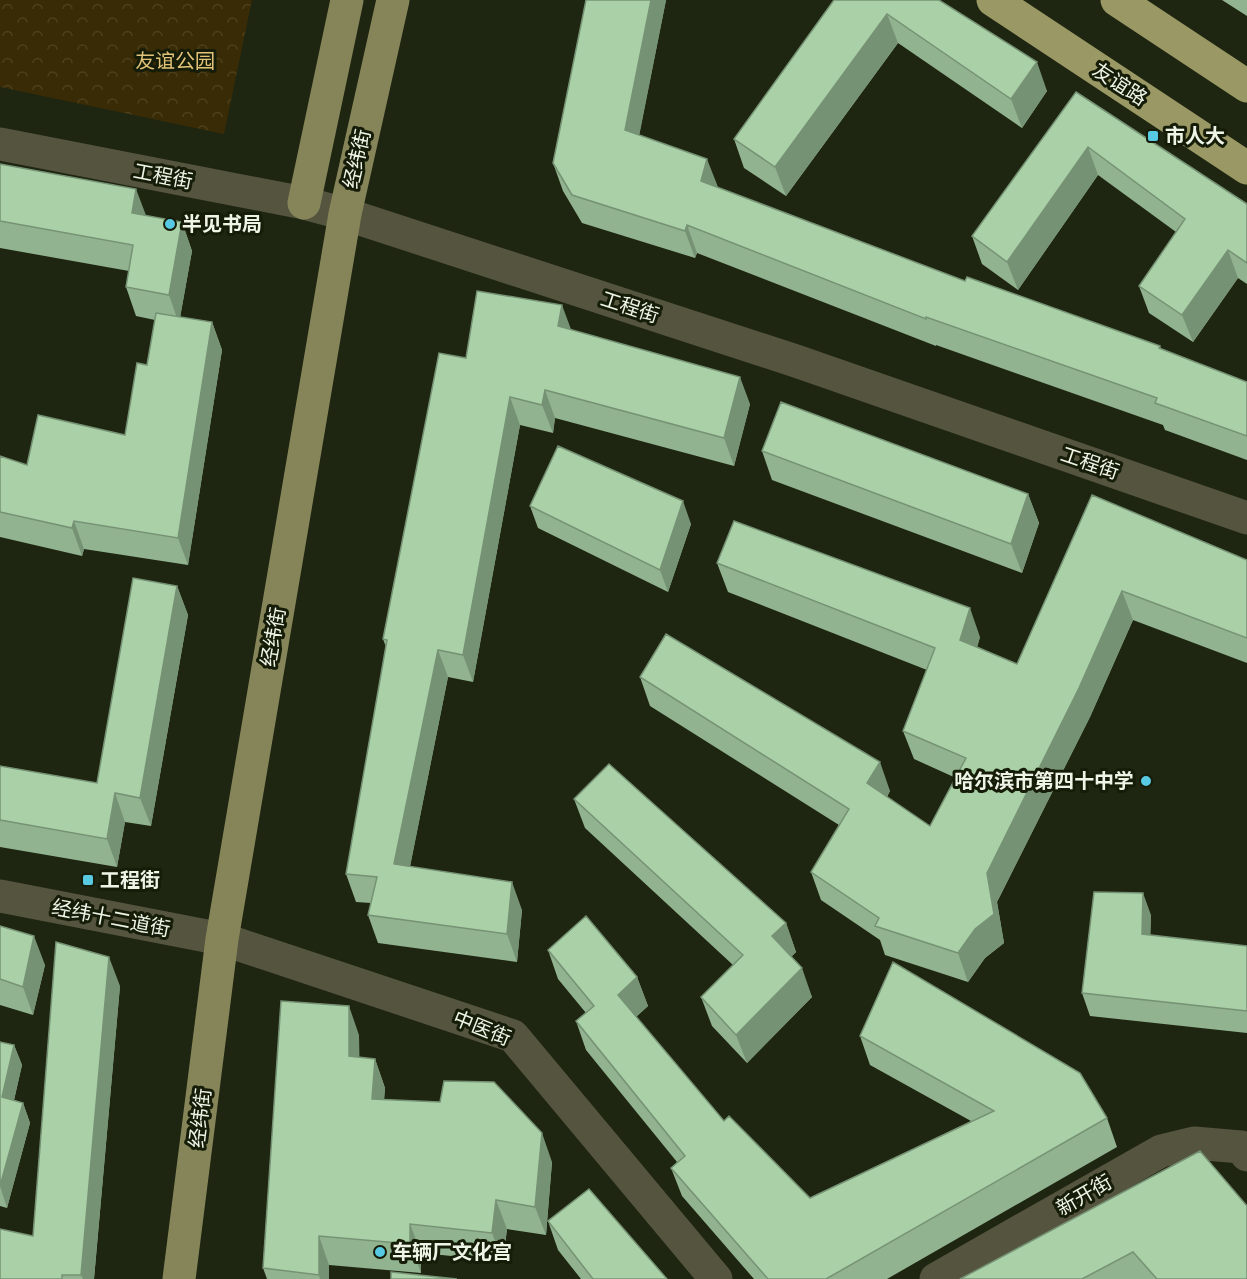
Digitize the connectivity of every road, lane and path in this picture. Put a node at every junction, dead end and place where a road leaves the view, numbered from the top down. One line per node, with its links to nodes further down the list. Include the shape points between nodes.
1 (347, 0): 8 (main road)
2 (393, 0): 9 (main road, 经纬街)
3 (993, 0): 7 (highway, 友谊路)
4 (1117, 0): 5 (highway)
5 (1247, 87)
6 (0, 144): 8 (street, 工程街)
7 (1247, 168)
8 (304, 203): 9 (street, 工程街)
9 (345, 214): 10 (street, 工程街, via 796,361); 12 (main road, 经纬街)
10 (1247, 518)
11 (0, 896): 12 (street, 经纬十二道街)
12 (222, 939): 14 (main road, 经纬街); 15 (street, 中医街, via 513,1036)
13 (1244, 1151): 16 (street, 新开街, via 1194,1143 1161,1151)
14 (179, 1279)
15 (716, 1279)
16 (936, 1279)

